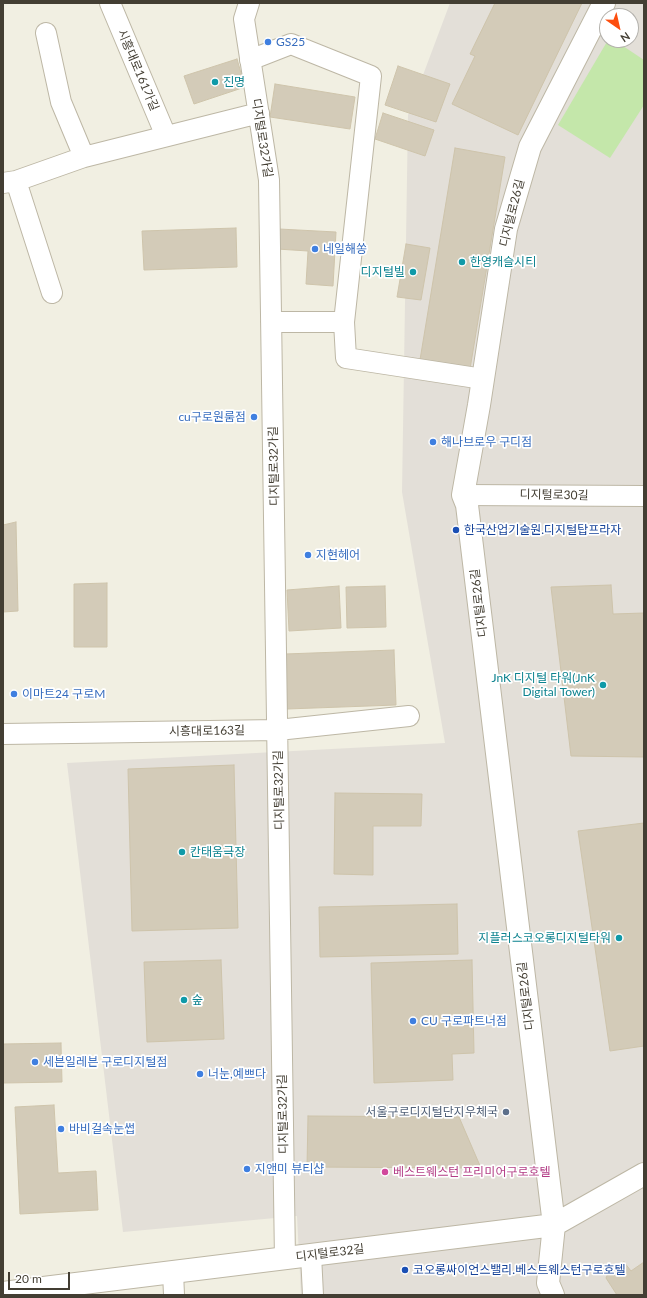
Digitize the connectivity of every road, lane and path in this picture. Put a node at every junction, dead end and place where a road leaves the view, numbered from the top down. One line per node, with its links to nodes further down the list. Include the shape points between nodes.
1 (110, 3): 7 (street, 시흥대로161가길)
2 (249, 3): 5 (street, 디지털로32가길, via 244,19)
3 (604, 3): 13 (street, 디지털로26길, via 530,147 506,230)
4 (46, 33): 8 (street, via 61,102)
5 (250, 60): 6 (street, 디지털로32가길); 12 (street, via 291,44 371,76)
6 (259, 113): 7 (street); 11 (street, 디지털로32가길, via 269,180)
7 (166, 136): 8 (street)
8 (84, 157): 9 (street)
9 (9, 182): 10 (street)
10 (52, 293)
11 (272, 322): 12 (street); 17 (street, 디지털로32가길)
12 (344, 322): 13 (street, via 346,358)
13 (483, 379): 14 (street, 디지털로26길)
14 (463, 494): 15 (street, 디지털로30길); 20 (street, 디지털로26길, via 468,512)
15 (644, 496)
16 (410, 716): 17 (street, 시흥대로163길)
17 (278, 730): 18 (street, 시흥대로163길); 22 (street, 디지털로32가길)
18 (3, 734)
19 (644, 1174): 20 (street, 디지털로32길)
20 (554, 1225): 21 (street, 디지털로32길); 27 (street, 디지털로26길, via 548,1283)
21 (311, 1255): 22 (street, 디지털로32길); 26 (street)
22 (286, 1258): 23 (street, 디지털로32길)
23 (173, 1272): 24 (street, 디지털로32길); 25 (street)
24 (3, 1293)
25 (174, 1295)
26 (313, 1295)
27 (553, 1295)

